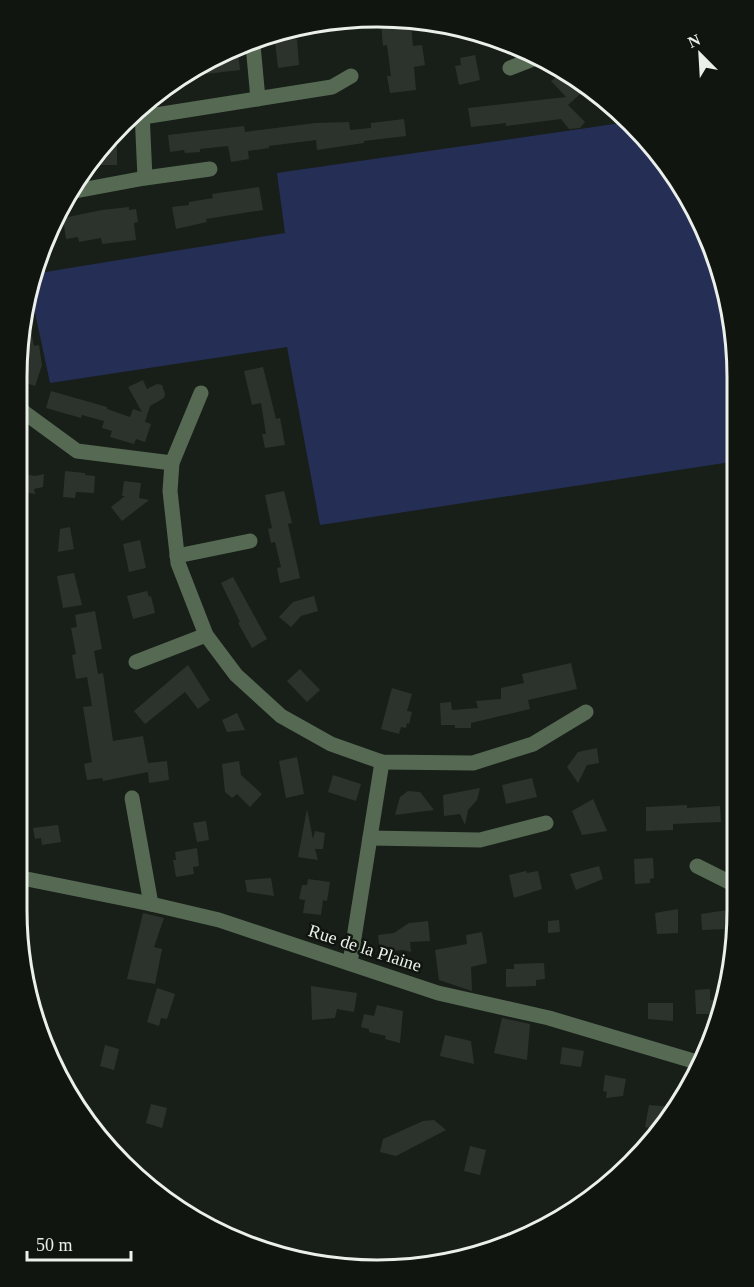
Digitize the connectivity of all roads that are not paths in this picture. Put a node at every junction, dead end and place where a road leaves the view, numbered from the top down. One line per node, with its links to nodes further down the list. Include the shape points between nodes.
1 (254, 50): 5 (street)
2 (527, 61): 3 (street)
3 (510, 68)
4 (351, 76): 5 (street, via 332,87)
5 (258, 99): 6 (street)
6 (147, 114)
7 (143, 117): 9 (street)
8 (210, 169): 9 (street)
9 (145, 178): 10 (street)
10 (82, 190)
11 (201, 393): 13 (street)
12 (27, 414): 13 (street, via 77,451)
13 (172, 463): 15 (street, via 170,491)
14 (250, 541): 15 (street)
15 (177, 556): 16 (street)
16 (206, 634): 17 (street); 19 (street, via 236,675 281,716 331,744)
17 (136, 662)
18 (586, 712): 19 (street, via 533,744 473,763)
19 (382, 762): 22 (street)
20 (132, 798): 26 (street)
21 (546, 823): 22 (street, via 480,840)
22 (370, 838): 27 (street)
23 (697, 866): 25 (street)
24 (27, 879): 26 (street, Rue de la Plaine)
25 (727, 881)
26 (151, 904): 27 (street, Rue de la Plaine, via 219,920)
27 (350, 963): 28 (street, Rue de la Plaine, via 438,993 549,1018)
28 (693, 1061)

